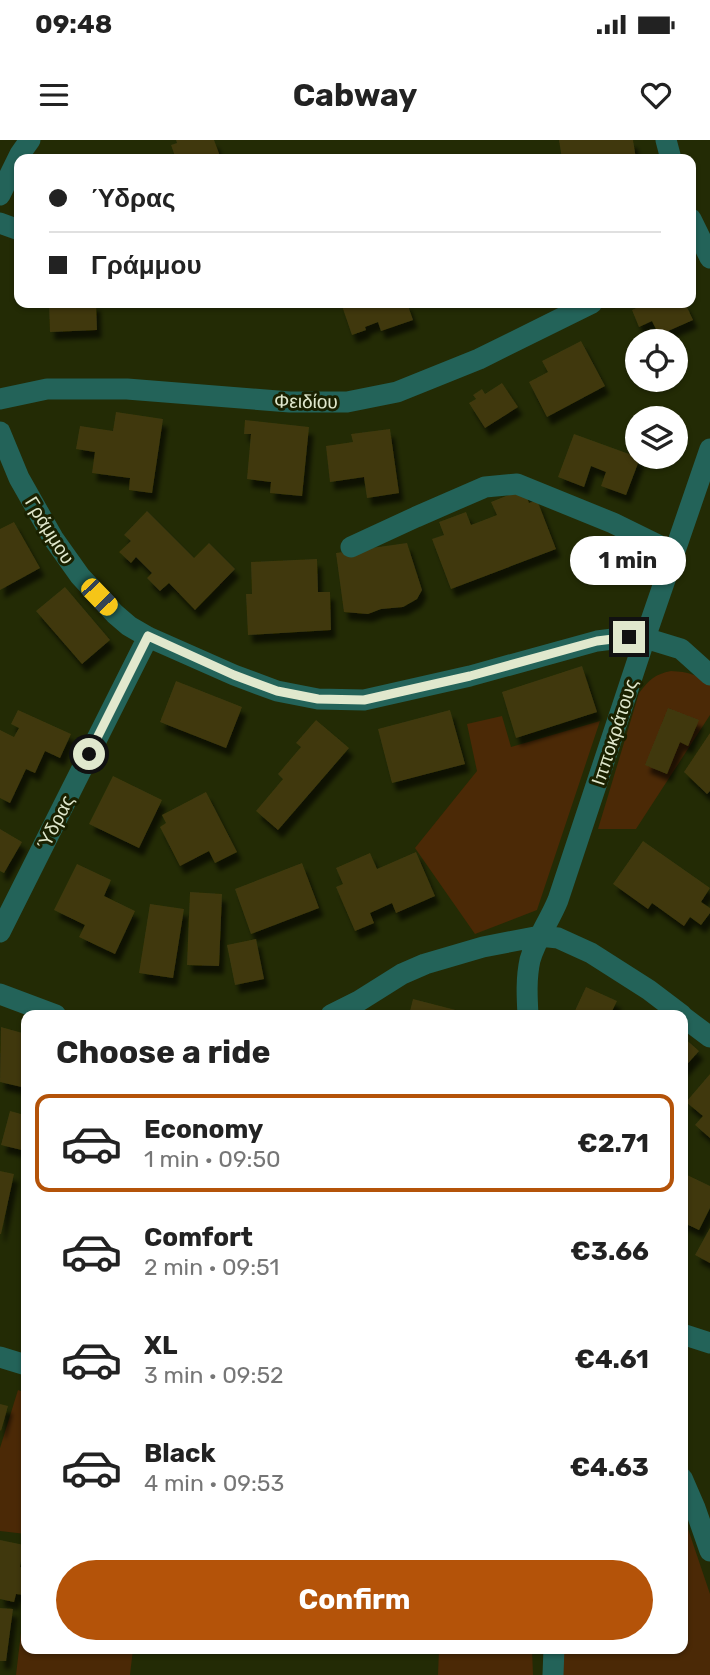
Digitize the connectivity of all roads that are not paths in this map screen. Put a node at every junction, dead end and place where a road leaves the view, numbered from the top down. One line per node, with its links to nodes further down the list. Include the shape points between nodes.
1 (14, 166): 2 (street)
2 (0, 195)
3 (582, 308): 4 (street, Φειδίου, via 432,378 397,392 347,402 127,389 47,389)
4 (0, 399)
5 (0, 432): 9 (street, Γράμμου, via 40,519 67,560 115,614)
6 (710, 449): 8 (street, Ιπποκράτους)
7 (351, 547): 8 (street, via 485,487 517,484)
8 (674, 553): 10 (street, Ιπποκράτους)
9 (148, 636): 10 (street, Γράμμου, via 277,691 318,699 364,700 597,641); 12 (street, Ύδρας)
10 (645, 638): 11 (street, Γράμμου, via 681,649); 13 (street, Ιπποκράτους, via 558,900)
11 (710, 675)
12 (0, 932)
13 (540, 936): 16 (street, via 425,964); 17 (street, Ιπποκράτους, via 529,969); 18 (street, via 558,937 592,953)
14 (0, 994): 15 (street)
15 (42, 1010)
16 (341, 1010)
17 (528, 1010)
18 (675, 1010)
19 (688, 1020): 20 (street)
20 (710, 1037)
21 (688, 1336): 22 (street)
22 (710, 1343)
23 (0, 1357): 24 (street)
24 (21, 1363)
25 (688, 1494): 26 (street)
26 (710, 1551)
27 (554, 1654): 28 (street)
28 (553, 1675)

